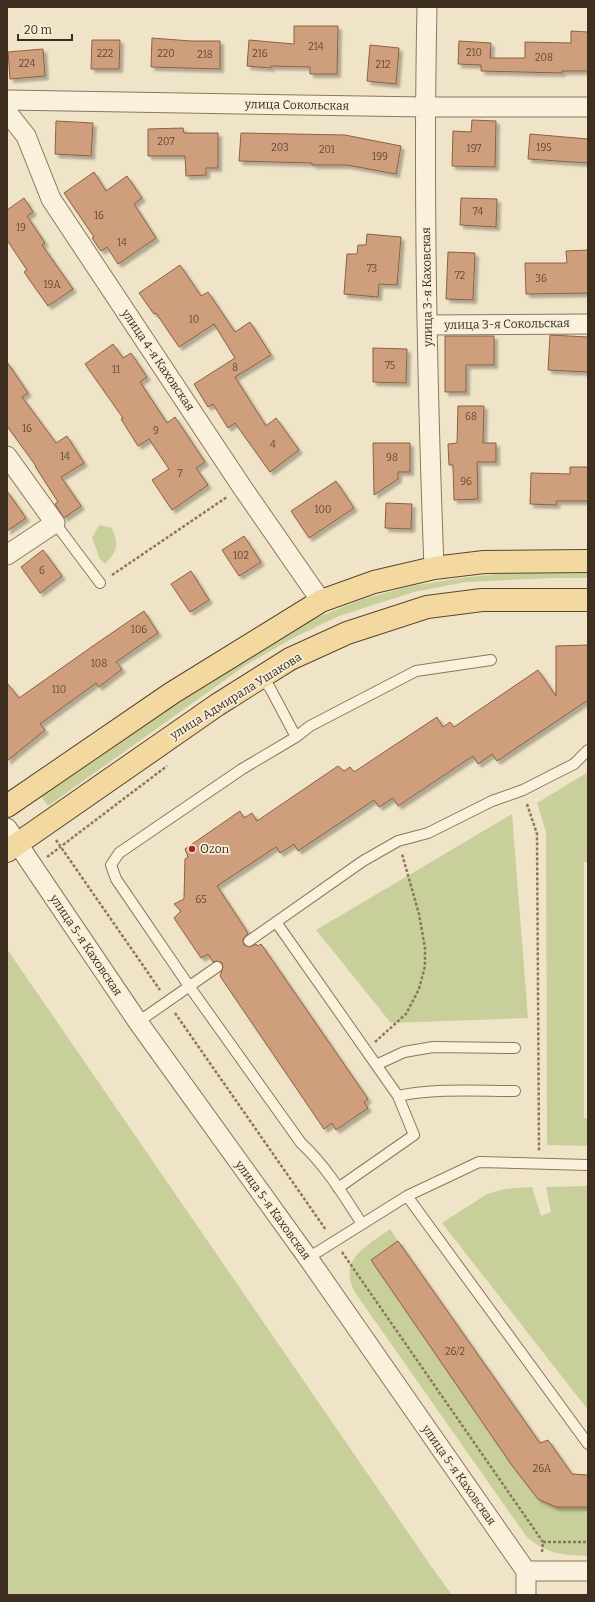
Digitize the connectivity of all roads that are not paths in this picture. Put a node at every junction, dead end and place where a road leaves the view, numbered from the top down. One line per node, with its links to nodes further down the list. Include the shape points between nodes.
1 (427, 7): 3 (street, улица 3-я Каховская)
2 (7, 100): 3 (street, улица Сокольская)
3 (425, 107): 4 (street, улица Сокольская); 7 (street, улица 3-я Каховская)
4 (588, 107)
5 (7, 112): 15 (street, улица 4-я Каховская, via 26,136 51,199 242,487)
6 (588, 324): 7 (street, улица 3-я Сокольская)
7 (427, 325): 12 (street, улица 3-я Каховская)
8 (7, 456): 9 (street)
9 (55, 523): 10 (street); 13 (lane)
10 (7, 555)
11 (588, 561): 12 (main road, via 484,562)
12 (434, 568): 15 (main road, via 374,582)
13 (100, 583)
14 (588, 600): 17 (main road, улица Адмирала Ушакова, via 482,600 427,607 347,633 290,658)
15 (321, 601): 20 (main road, via 172,693)
16 (491, 660): 18 (lane, via 416,671 310,726)
17 (261, 677): 18 (lane, via 270,688); 21 (main road, улица Адмирала Ушакова, via 45,824)
18 (296, 736): 25 (lane, via 242,769 119,854 112,865 116,879)
19 (588, 750): 22 (lane, via 574,764 522,790 492,801 428,833 398,842 363,861)
20 (7, 806)
21 (11, 841): 26 (street, улица 5-я Каховская, via 34,867)
22 (276, 922): 23 (lane); 28 (lane)
23 (249, 941)
24 (217, 967): 25 (lane)
25 (189, 986): 26 (lane); 32 (lane, via 301,1143 315,1155)
26 (138, 1022): 35 (street, улица 5-я Каховская)
27 (515, 1048): 28 (lane, via 433,1047 404,1052)
28 (376, 1065): 30 (lane)
29 (515, 1091): 30 (lane, via 436,1091)
30 (398, 1096): 32 (lane, via 414,1135)
31 (588, 1165): 33 (lane, via 480,1162)
32 (338, 1188): 34 (lane)
33 (407, 1196): 34 (lane); 36 (lane)
34 (362, 1224): 35 (lane)
35 (308, 1258): 37 (street, улица 5-я Каховская)
36 (588, 1444)
37 (533, 1571): 38 (street); 39 (street)
38 (588, 1571)
39 (526, 1595)

